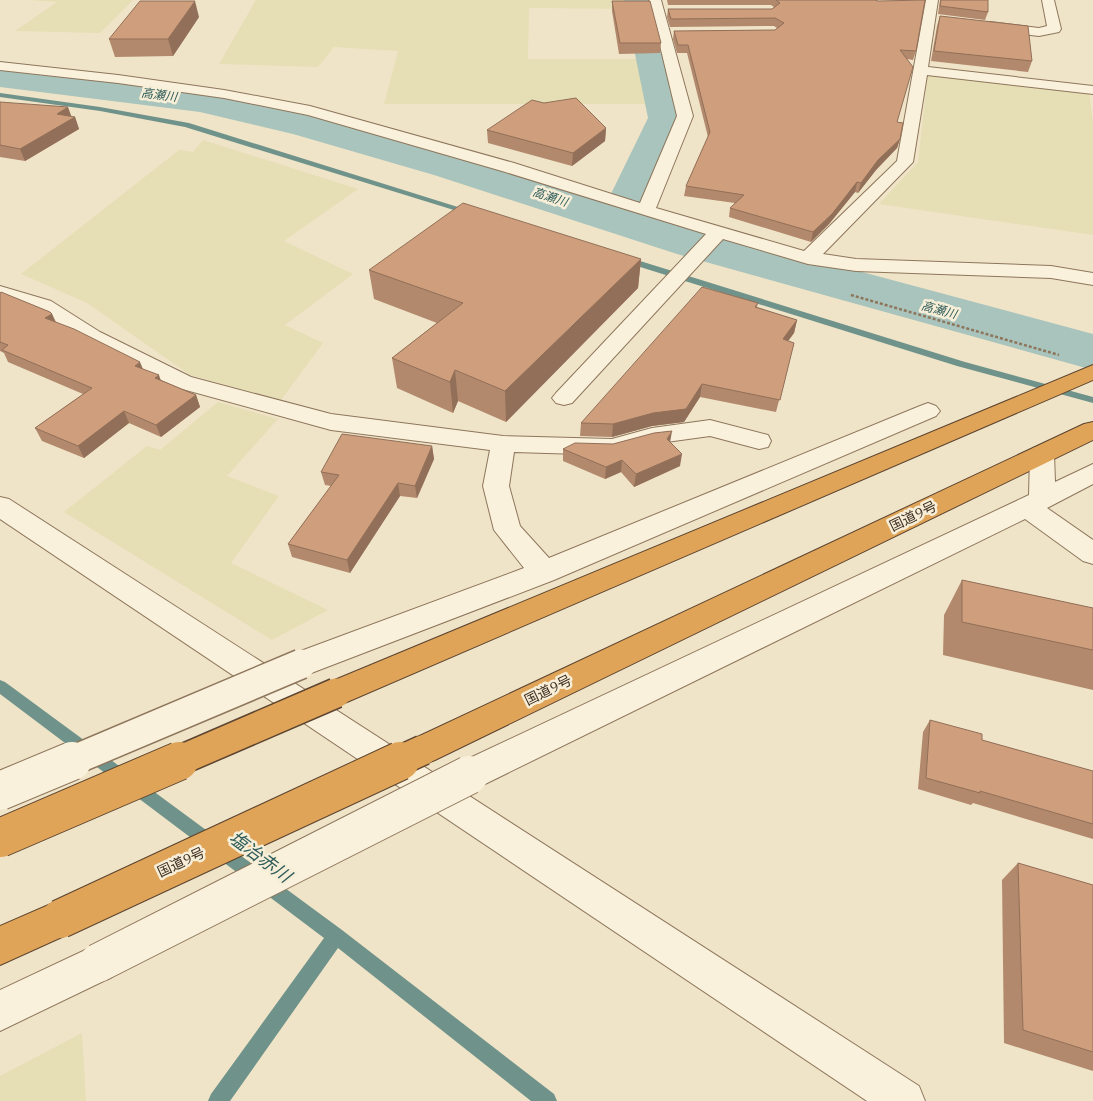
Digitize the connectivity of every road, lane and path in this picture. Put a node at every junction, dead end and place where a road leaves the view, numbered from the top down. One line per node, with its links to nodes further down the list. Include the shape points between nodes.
1 (1048, 0): 4 (street, via 1054,29 1039,32)
2 (929, 1): 6 (street, via 934,20)
3 (660, 8): 8 (street, via 670,33 685,116)
4 (975, 24)
5 (0, 66): 8 (street, via 224,94 310,111 508,167)
6 (919, 70): 7 (street); 10 (street, via 905,162)
7 (1093, 90)
8 (646, 211): 9 (street)
9 (719, 232): 10 (street); 14 (street)
10 (808, 258): 11 (street, via 856,265 1051,272)
11 (1093, 279)
12 (0, 292): 20 (street, via 44,305 92,338 183,382 331,422)
13 (1093, 372): 18 (highway)
14 (564, 398)
15 (928, 411): 17 (street)
16 (1090, 431): 21 (highway, 国道9号)
17 (872, 434): 18 (street); 26 (street)
18 (941, 438): 28 (highway, bridge, via 336,692)
19 (759, 441): 20 (street, via 710,428 652,436 612,447)
20 (503, 444): 26 (street, via 496,486 507,530)
21 (1042, 454): 23 (street); 29 (highway, 国道9号, bridge, via 423,750)
22 (1093, 473): 23 (street)
23 (1034, 503): 25 (street); 30 (street, bridge, via 469,775)
24 (0, 506): 31 (street)
25 (1093, 554)
26 (544, 572): 27 (street, bridge, via 301,664)
27 (0, 791)
28 (0, 838)
29 (0, 946)
30 (0, 1011)
31 (904, 1101)

